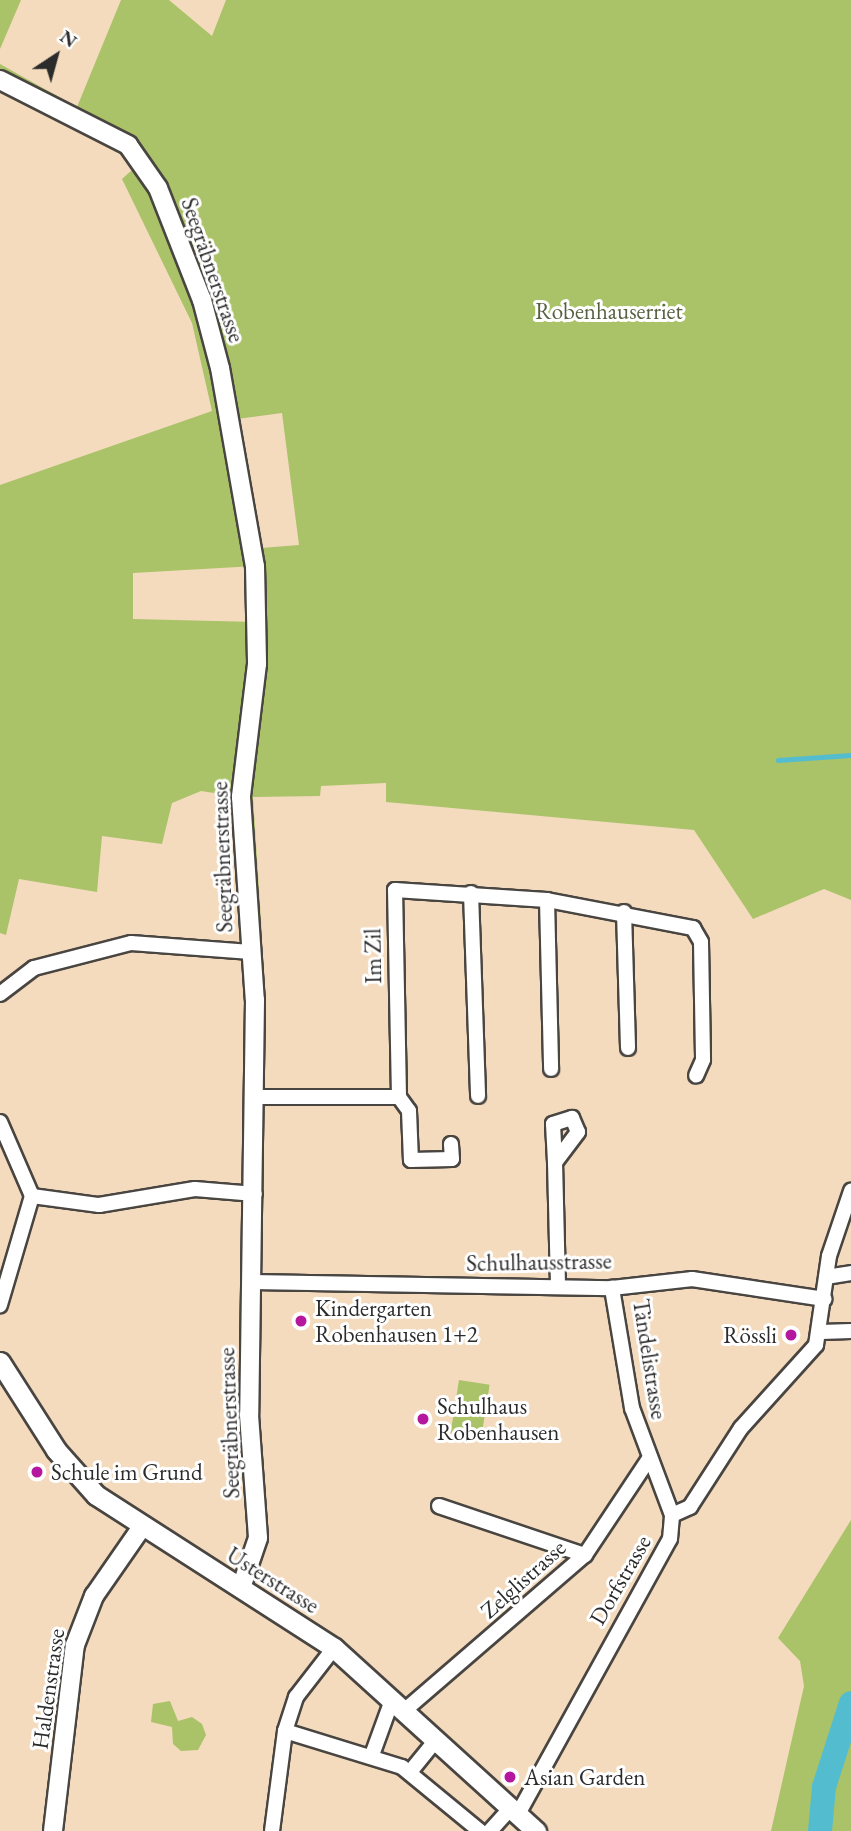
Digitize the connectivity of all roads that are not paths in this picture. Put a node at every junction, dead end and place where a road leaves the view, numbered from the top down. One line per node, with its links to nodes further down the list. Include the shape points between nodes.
1 (0, 80): 5 (street, Seegräbnerstrasse, via 128,145 158,188 202,300 255,566 258,650 241,797)
2 (471, 893): 3 (street, Im Zil); 10 (street); 12 (street, Im Zil, via 395,890)
3 (547, 900): 4 (street, Im Zil); 8 (street)
4 (624, 912): 7 (street); 9 (street, Im Zil, via 688,926 700,937 703,1060)
5 (251, 952): 6 (street, via 131,943 33,968); 11 (street, Seegräbnerstrasse)
6 (0, 994)
7 (628, 1048)
8 (551, 1069)
9 (696, 1076)
10 (478, 1096)
11 (256, 1097): 12 (street); 17 (street, Seegräbnerstrasse)
12 (399, 1097): 14 (street, Im Zil, via 410,1111 411,1160 452,1159)
13 (0, 1122): 18 (street)
14 (451, 1144)
15 (555, 1162): 22 (street)
16 (851, 1192): 20 (street, Dorfstrasse)
17 (254, 1194): 18 (street, via 194,1189 99,1205); 21 (street, Seegräbnerstrasse)
18 (32, 1196): 25 (street)
19 (851, 1273): 20 (street)
20 (826, 1277): 24 (street, Dorfstrasse)
21 (252, 1282): 22 (street, Schulhausstrasse); 34 (street, Seegräbnerstrasse, via 249,1415 258,1538)
22 (558, 1285): 23 (street, Schulhausstrasse)
23 (612, 1288): 24 (street, Schulhausstrasse, via 692,1279); 29 (street, Tändelistrasse, via 620,1307 627,1389)
24 (824, 1299): 27 (street, Dorfstrasse)
25 (0, 1306)
26 (851, 1331): 27 (street)
27 (821, 1332): 31 (street, Dorfstrasse, via 799,1370 741,1427 697,1499)
28 (0, 1362): 32 (main road, Usterstrasse, via 70,1468)
29 (648, 1460): 31 (street, Tändelistrasse); 33 (street, Zelglistrasse)
30 (439, 1506): 33 (street)
31 (673, 1515): 41 (street, Dorfstrasse, via 665,1551)
32 (141, 1528): 34 (main road, Usterstrasse); 42 (street, Haldenstrasse, via 94,1596 75,1646)
33 (585, 1555): 36 (street, Zelglistrasse)
34 (241, 1588): 35 (main road, Usterstrasse)
35 (334, 1648): 36 (main road, Usterstrasse); 37 (street, via 296,1697)
36 (398, 1705): 38 (main road, Usterstrasse); 39 (street)
37 (285, 1731): 39 (street); 43 (street)
38 (436, 1740): 40 (street); 41 (main road, Usterstrasse)
39 (372, 1755): 40 (street)
40 (410, 1772): 44 (street)
41 (514, 1811): 45 (street, Dorfstrasse); 46 (main road, Usterstrasse)
42 (53, 1831)
43 (272, 1831)
44 (480, 1831)
45 (490, 1831)
46 (536, 1831)

